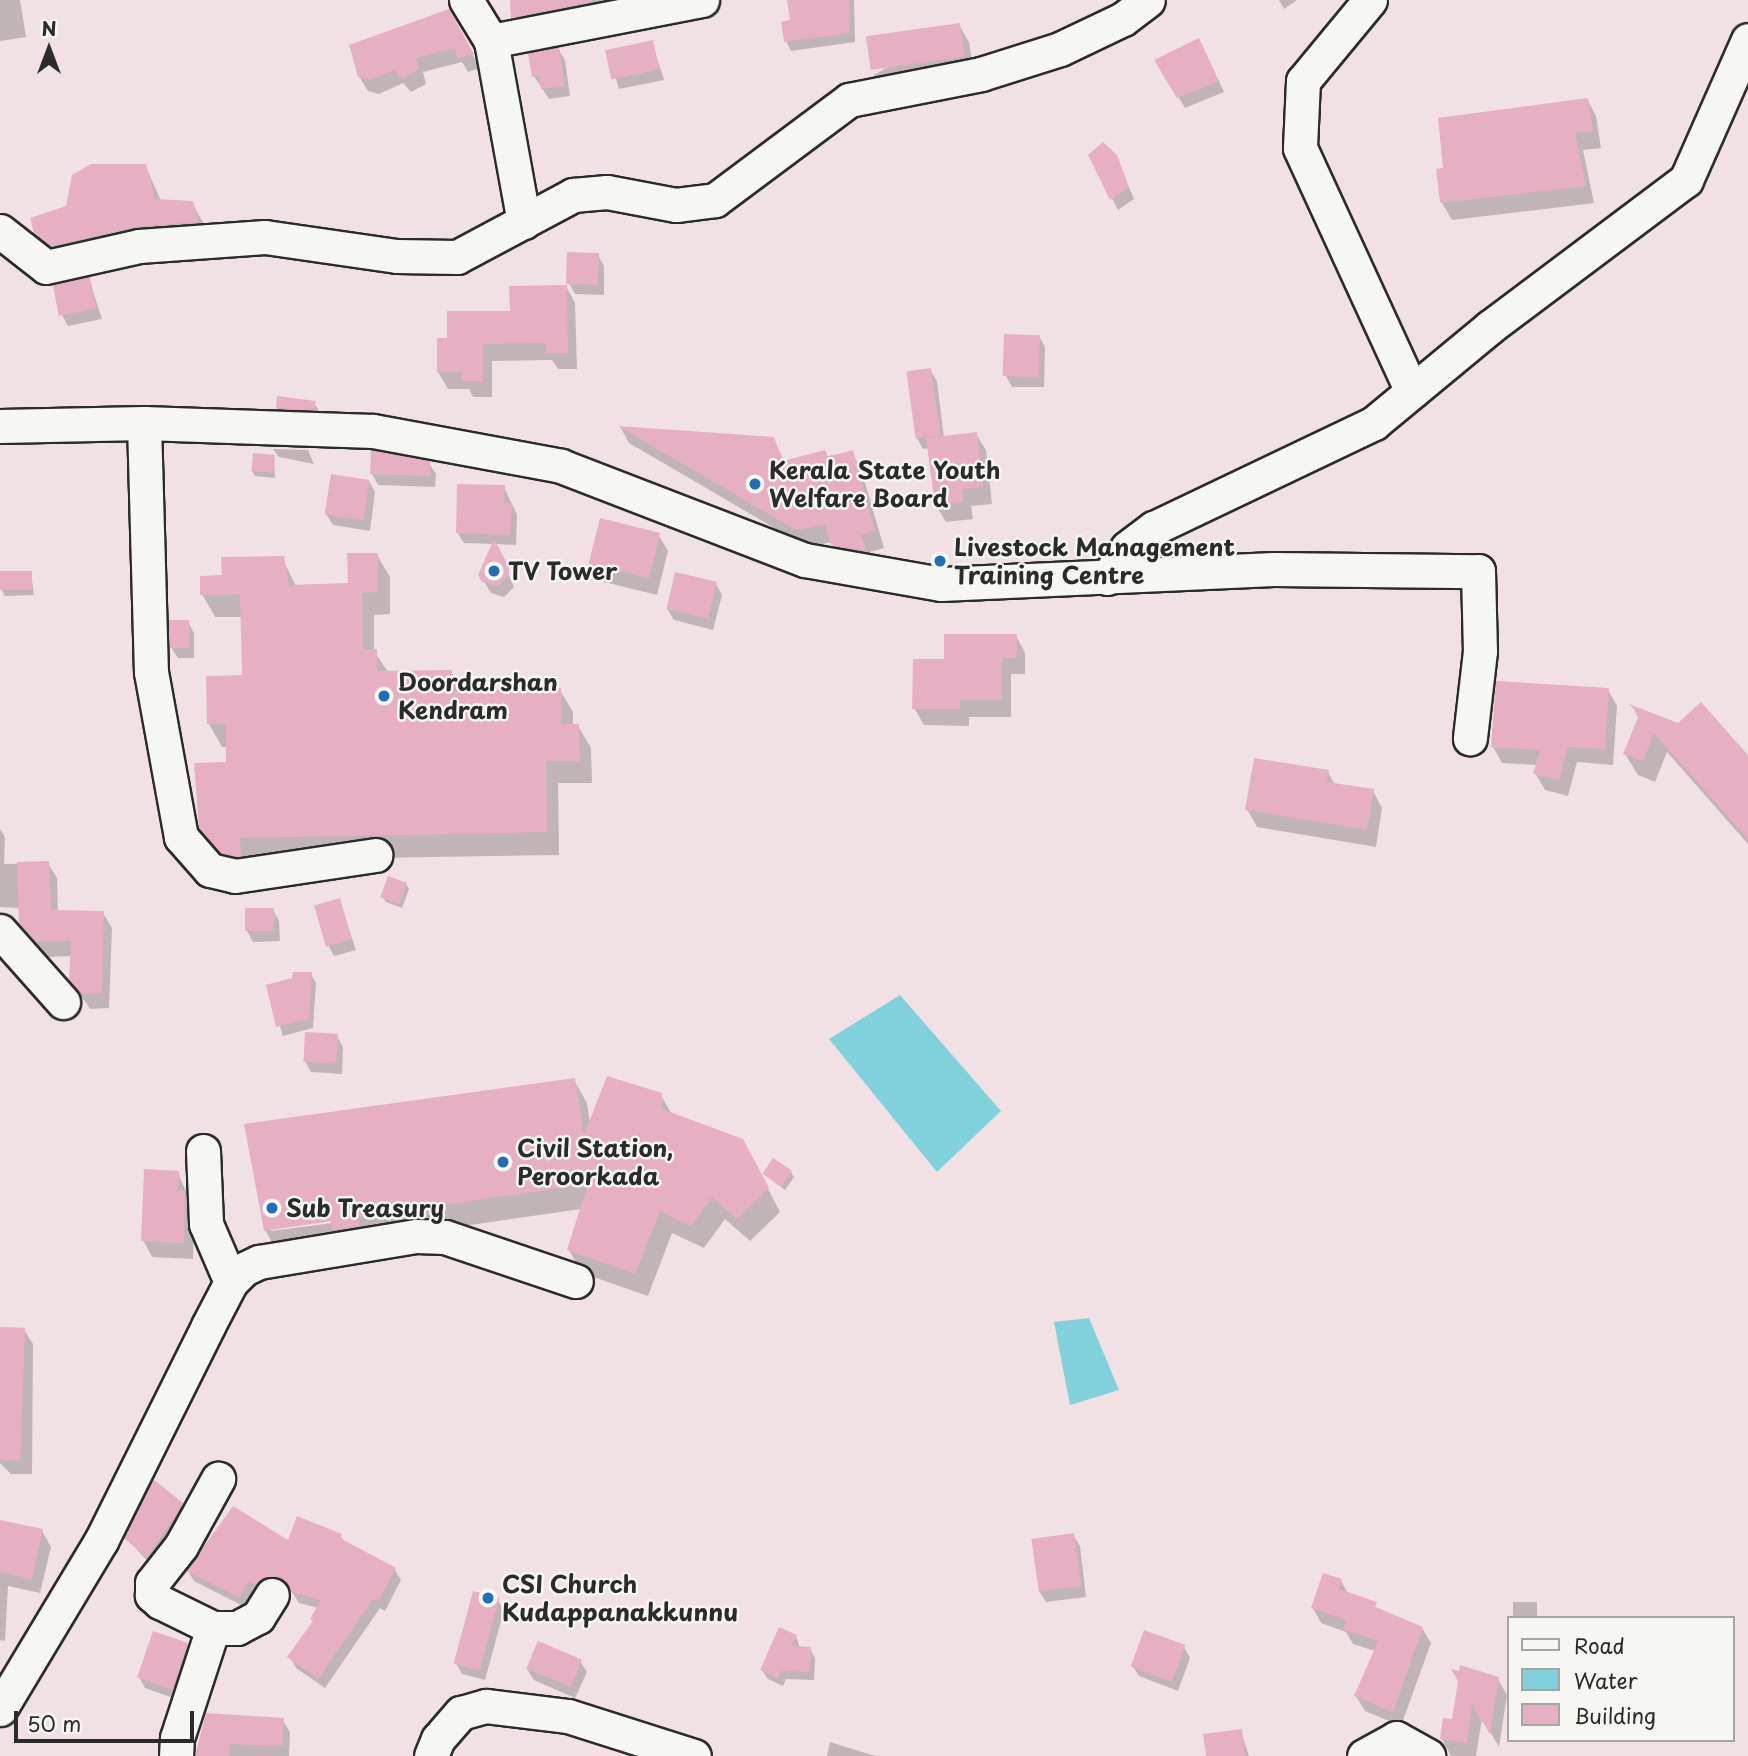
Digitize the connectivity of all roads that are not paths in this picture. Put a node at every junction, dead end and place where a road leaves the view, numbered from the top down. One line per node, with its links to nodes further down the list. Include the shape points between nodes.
1 (466, 0): 7 (street)
2 (702, 0): 5 (street)
3 (1148, 0): 8 (street, via 1123,19 1060,49 981,74 849,100 715,200 676,205 607,192 573,195)
4 (1370, 0): 10 (street, via 1303,81 1300,148)
5 (660, 5): 7 (street)
6 (1748, 40): 10 (street, via 1686,180)
7 (491, 41): 8 (street)
8 (524, 222): 9 (street, via 457,257 397,256 265,237 139,246 46,267)
9 (0, 231)
10 (1412, 391): 13 (street, via 1374,423 1154,528 1127,548)
11 (144, 423): 12 (street); 13 (street, via 373,431 561,466 806,560 942,584); 15 (street, via 151,672 181,837 210,870 235,876)
12 (0, 426)
13 (1107, 578): 14 (street, via 1274,569 1478,571 1480,651)
14 (1470, 737)
15 (375, 855)
16 (0, 932): 17 (street)
17 (63, 1002)
18 (203, 1152): 20 (street, via 206,1224)
19 (576, 1281): 20 (street, via 445,1237 416,1237 259,1262)
20 (231, 1282): 24 (street, via 101,1541)
21 (218, 1479): 23 (street, via 181,1546 152,1583 152,1595 160,1602)
22 (272, 1595): 23 (street, via 258,1617 237,1628)
23 (213, 1628): 25 (street, via 177,1738)
24 (0, 1709)
25 (176, 1756)
26 (431, 1756): 27 (street, via 438,1739 461,1713 486,1706 568,1716)
27 (694, 1756)
28 (1364, 1756): 29 (street, via 1396,1738)
29 (1428, 1756)

